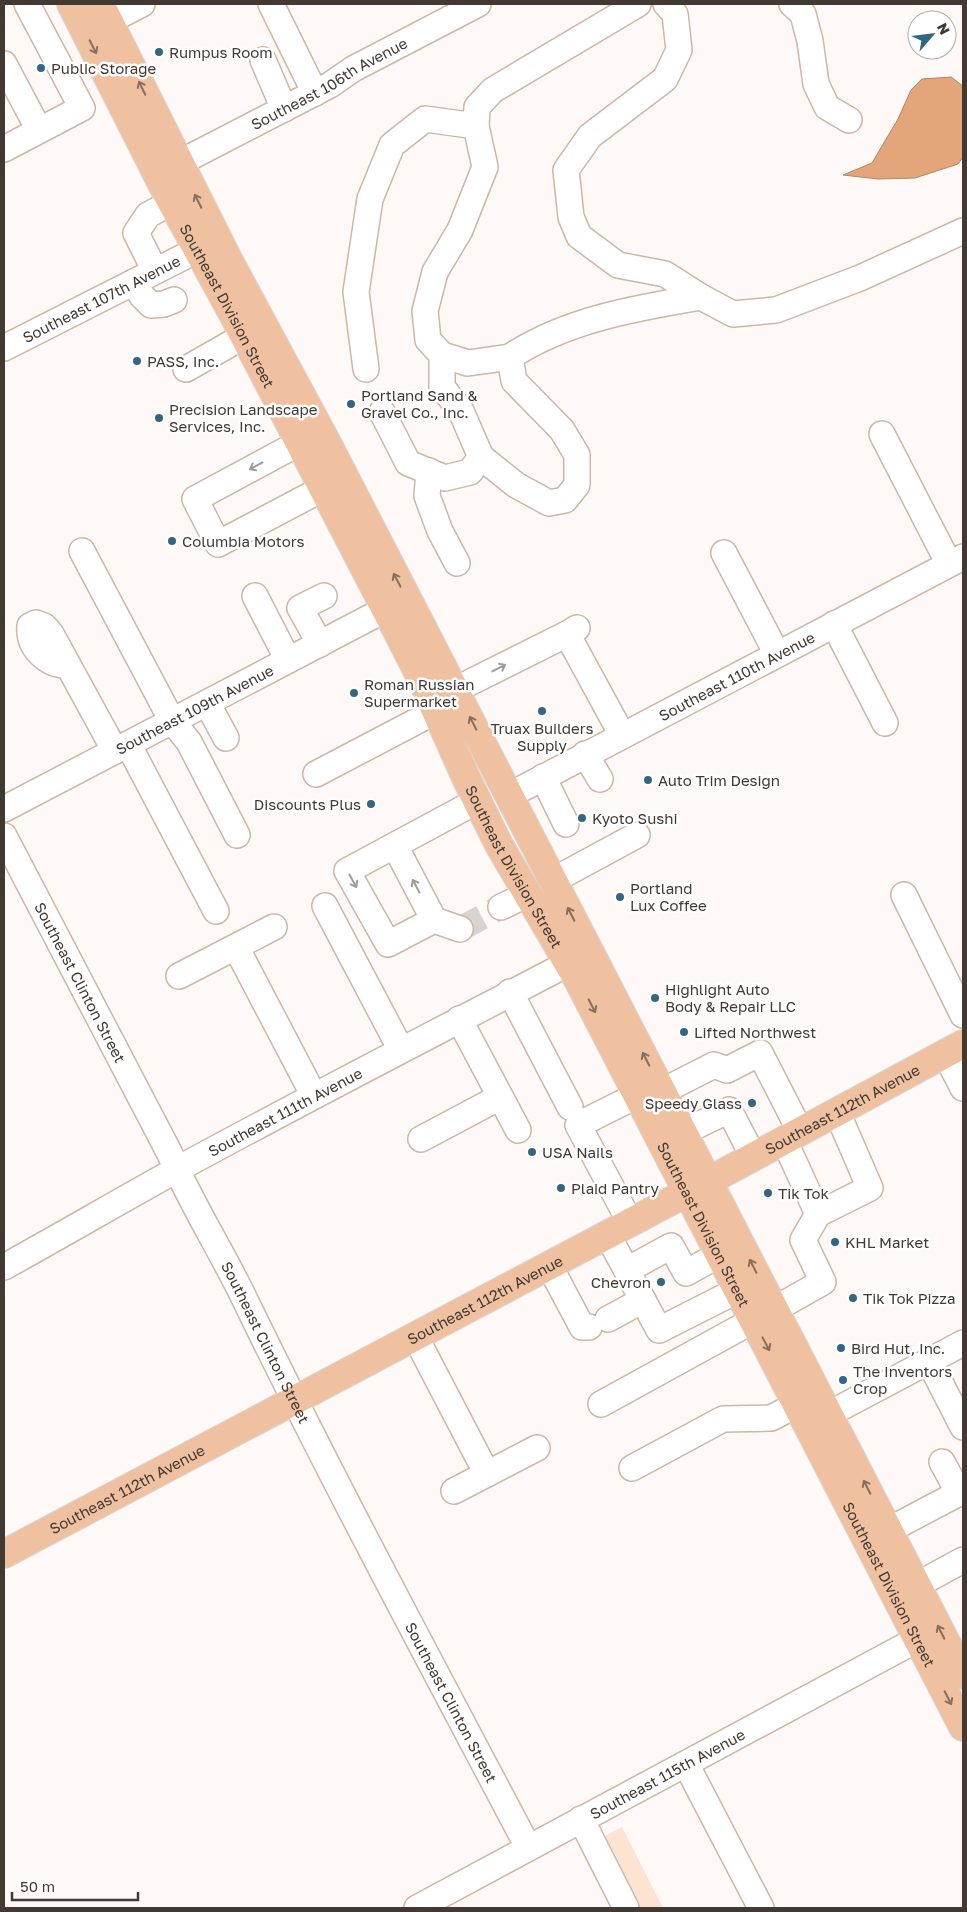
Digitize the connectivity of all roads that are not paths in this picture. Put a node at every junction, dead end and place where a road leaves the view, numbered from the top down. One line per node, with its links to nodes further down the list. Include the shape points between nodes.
1 (27, 4): 17 (street, via 82,108)
2 (71, 4): 13 (main road, Southeast Division Street, one-way to 13)
3 (142, 4): 9 (street)
4 (271, 4): 12 (street)
5 (478, 4): 12 (street, Southeast 106th Avenue, via 353,69)
6 (638, 4): 16 (street, via 493,90 477,107)
7 (666, 4): 24 (street, via 675,14 679,50 665,79 590,136 566,170 571,217 578,236 618,265 666,274)
8 (792, 4): 15 (street, via 803,14 816,84 828,107)
9 (104, 12): 19 (main road, Southeast Division Street, one-way to 9)
10 (263, 60): 14 (street)
11 (4, 64): 17 (street)
12 (315, 93): 14 (street, Southeast 106th Avenue)
13 (119, 99): 19 (main road, via 139,113 164,161 169,166); 20 (main road, Southeast Division Street)
14 (284, 109): 19 (street, Southeast 106th Avenue)
15 (849, 120)
16 (476, 126): 28 (street, via 485,167 460,230 435,272 425,311 428,340); 31 (street, via 425,120 392,145 370,199 356,292)
17 (39, 130): 18 (street)
18 (4, 149)
19 (179, 163): 45 (main road, Southeast Division Street, one-way to 19)
20 (172, 202): 22 (main road, Southeast Division Street); 23 (street, via 148,215 136,233)
21 (963, 231): 24 (street, via 860,278 776,310 733,314)
22 (197, 250): 23 (street, Southeast 107th Avenue); 26 (main road, Southeast Division Street)
23 (144, 276): 25 (street, via 142,296 151,305); 27 (street, Southeast 107th Avenue)
24 (702, 297): 29 (street, via 632,309 576,326 527,345)
25 (174, 300)
26 (244, 336): 30 (street); 34 (main road, Southeast Division Street)
27 (4, 348)
28 (442, 355): 29 (street, via 468,363); 35 (street, via 442,387 461,411)
29 (510, 357): 35 (street, via 514,380 562,430 577,455 577,485 565,500 549,503 516,485)
30 (186, 368)
31 (366, 369)
32 (382, 412): 36 (street, via 408,463)
33 (882, 434): 40 (street)
34 (299, 443): 37 (main road, Southeast Division Street); 37 (street, one-way to 37, via 195,499 218,544)
35 (481, 458): 36 (street, via 470,472 445,478)
36 (429, 471): 41 (street, via 427,496)
37 (322, 489): 44 (main road, Southeast Division Street)
38 (82, 551): 54 (street)
39 (724, 553): 48 (street)
40 (956, 560): 46 (street, Southeast 110th Avenue)
41 (457, 563)
42 (255, 596): 49 (street)
43 (324, 596): 47 (street, via 300,608)
44 (386, 609): 45 (main road); 47 (street, Southeast 109th Avenue); 53 (main road, Southeast Division Street)
45 (421, 624): 51 (main road, Southeast Division Street)
46 (834, 624): 48 (street, Southeast 110th Avenue); 55 (street)
47 (320, 644): 49 (street, Southeast 109th Avenue)
48 (777, 654): 56 (street, Southeast 110th Avenue)
49 (288, 660): 52 (street, Southeast 109th Avenue)
50 (68, 665): 58 (street)
51 (456, 690): 56 (street, one-way to 56, via 572,631); 63 (main road, Southeast Division Street, one-way to 51)
52 (207, 703): 54 (street, Southeast 109th Avenue); 57 (street)
53 (436, 711): 60 (street); 63 (main road, via 450,718 492,794); 64 (main road, Southeast Division Street)
54 (172, 721): 58 (street, Southeast 109th Avenue); 67 (street, via 189,742)
55 (885, 723)
56 (622, 736): 59 (street, Southeast 110th Avenue)
57 (226, 738)
58 (121, 748): 65 (street, Southeast 109th Avenue); 76 (street)
59 (585, 754): 61 (street, Southeast 110th Avenue); 62 (street)
60 (316, 774)
61 (543, 777): 63 (street, Southeast 110th Avenue); 66 (street)
62 (600, 779)
63 (510, 795): 71 (main road, Southeast Division Street)
64 (477, 801): 70 (street); 72 (main road, Southeast Division Street)
65 (4, 809)
66 (566, 824)
67 (237, 835)
68 (636, 835): 71 (street)
69 (4, 836): 99 (street, Southeast Clinton Street)
70 (395, 846): 77 (street, one-way to 70); 77 (street, one-way to 77, via 347,871 388,944)
71 (554, 880): 89 (main road, Southeast Division Street, one-way to 71)
72 (528, 894): 75 (street); 81 (main road, Southeast Division Street)
73 (904, 895): 84 (street)
74 (325, 906): 87 (street)
75 (500, 907)
76 (216, 911)
77 (434, 920): 79 (street)
78 (274, 927): 80 (street)
79 (460, 929)
80 (236, 947): 82 (street); 90 (street)
81 (569, 963): 83 (street, Southeast 111th Avenue); 89 (main road, Southeast Division Street, one-way to 89)
82 (179, 976)
83 (510, 992): 85 (street, Southeast 111th Avenue); 92 (street)
84 (963, 1015)
85 (459, 1019): 87 (street, Southeast 111th Avenue); 91 (street)
86 (954, 1048): 88 (street); 93 (main road, Southeast 112th Avenue)
87 (400, 1050): 90 (street, Southeast 111th Avenue)
88 (963, 1088)
89 (650, 1093): 95 (main road, Southeast Division Street); 96 (street, via 714,1065 727,1070 760,1053); 100 (main road, Southeast Division Street); 102 (street, via 578,1125)
90 (314, 1096): 99 (street, Southeast 111th Avenue)
91 (500, 1097): 94 (street); 97 (street)
92 (570, 1108)
93 (836, 1112): 96 (main road, Southeast 112th Avenue); 101 (street, via 870,1188)
94 (518, 1130)
95 (684, 1132): 98 (street, via 729,1110); 100 (main road, Southeast Division Street)
96 (792, 1136): 98 (main road, Southeast 112th Avenue); 101 (street)
97 (421, 1139)
98 (753, 1156): 100 (main road, Southeast 112th Avenue)
99 (177, 1170): 105 (street, Southeast 111th Avenue); 115 (street, Southeast Clinton Street)
100 (698, 1186): 102 (main road, Southeast 112th Avenue); 103 (main road, Southeast Division Street); 111 (main road, Southeast Division Street, one-way to 100)
101 (818, 1214): 111 (street, via 803,1240 823,1282)
102 (618, 1228): 104 (main road, Southeast 112th Avenue); 106 (street)
103 (720, 1254): 107 (street); 108 (main road, Southeast Division Street)
104 (549, 1265): 109 (street, via 582,1327 599,1323); 112 (main road, Southeast 112th Avenue)
105 (4, 1267)
106 (627, 1270): 107 (street, via 671,1246); 109 (street)
107 (686, 1273): 110 (street)
108 (738, 1290): 110 (street); 111 (main road, Southeast Division Street)
109 (643, 1300): 110 (street, via 660,1330)
110 (704, 1306)
111 (764, 1314): 116 (street); 117 (main road, Southeast Division Street, one-way to 117); 118 (main road, Southeast Division Street)
112 (415, 1336): 115 (main road, Southeast 112th Avenue); 123 (street)
113 (963, 1343): 114 (street)
114 (929, 1361): 118 (street); 119 (street)
115 (294, 1400): 126 (main road, Southeast 112th Avenue); 134 (street, Southeast Clinton Street)
116 (601, 1404)
117 (798, 1404): 122 (street, via 771,1418 723,1419); 129 (main road, Southeast Division Street)
118 (829, 1414): 125 (main road, Southeast Division Street, one-way to 118)
119 (963, 1427)
120 (538, 1448): 123 (street)
121 (942, 1462): 125 (street, via 959,1493)
122 (632, 1468)
123 (487, 1474): 124 (street)
124 (454, 1491)
125 (889, 1530): 128 (main road, Southeast Division Street)
126 (4, 1554)
127 (963, 1560): 128 (street)
128 (917, 1585): 130 (main road, Southeast Division Street, one-way to 128)
129 (918, 1639): 131 (main road, Southeast Division Street, one-way to 131); 132 (street, Southeast 115th Avenue)
130 (963, 1675)
131 (963, 1727)
132 (686, 1764): 133 (street, Southeast 115th Avenue); 137 (street)
133 (581, 1819): 134 (street, Southeast 115th Avenue); 136 (street)
134 (528, 1848): 135 (street, Southeast 115th Avenue)
135 (417, 1908)
136 (626, 1908)
137 (761, 1908)

